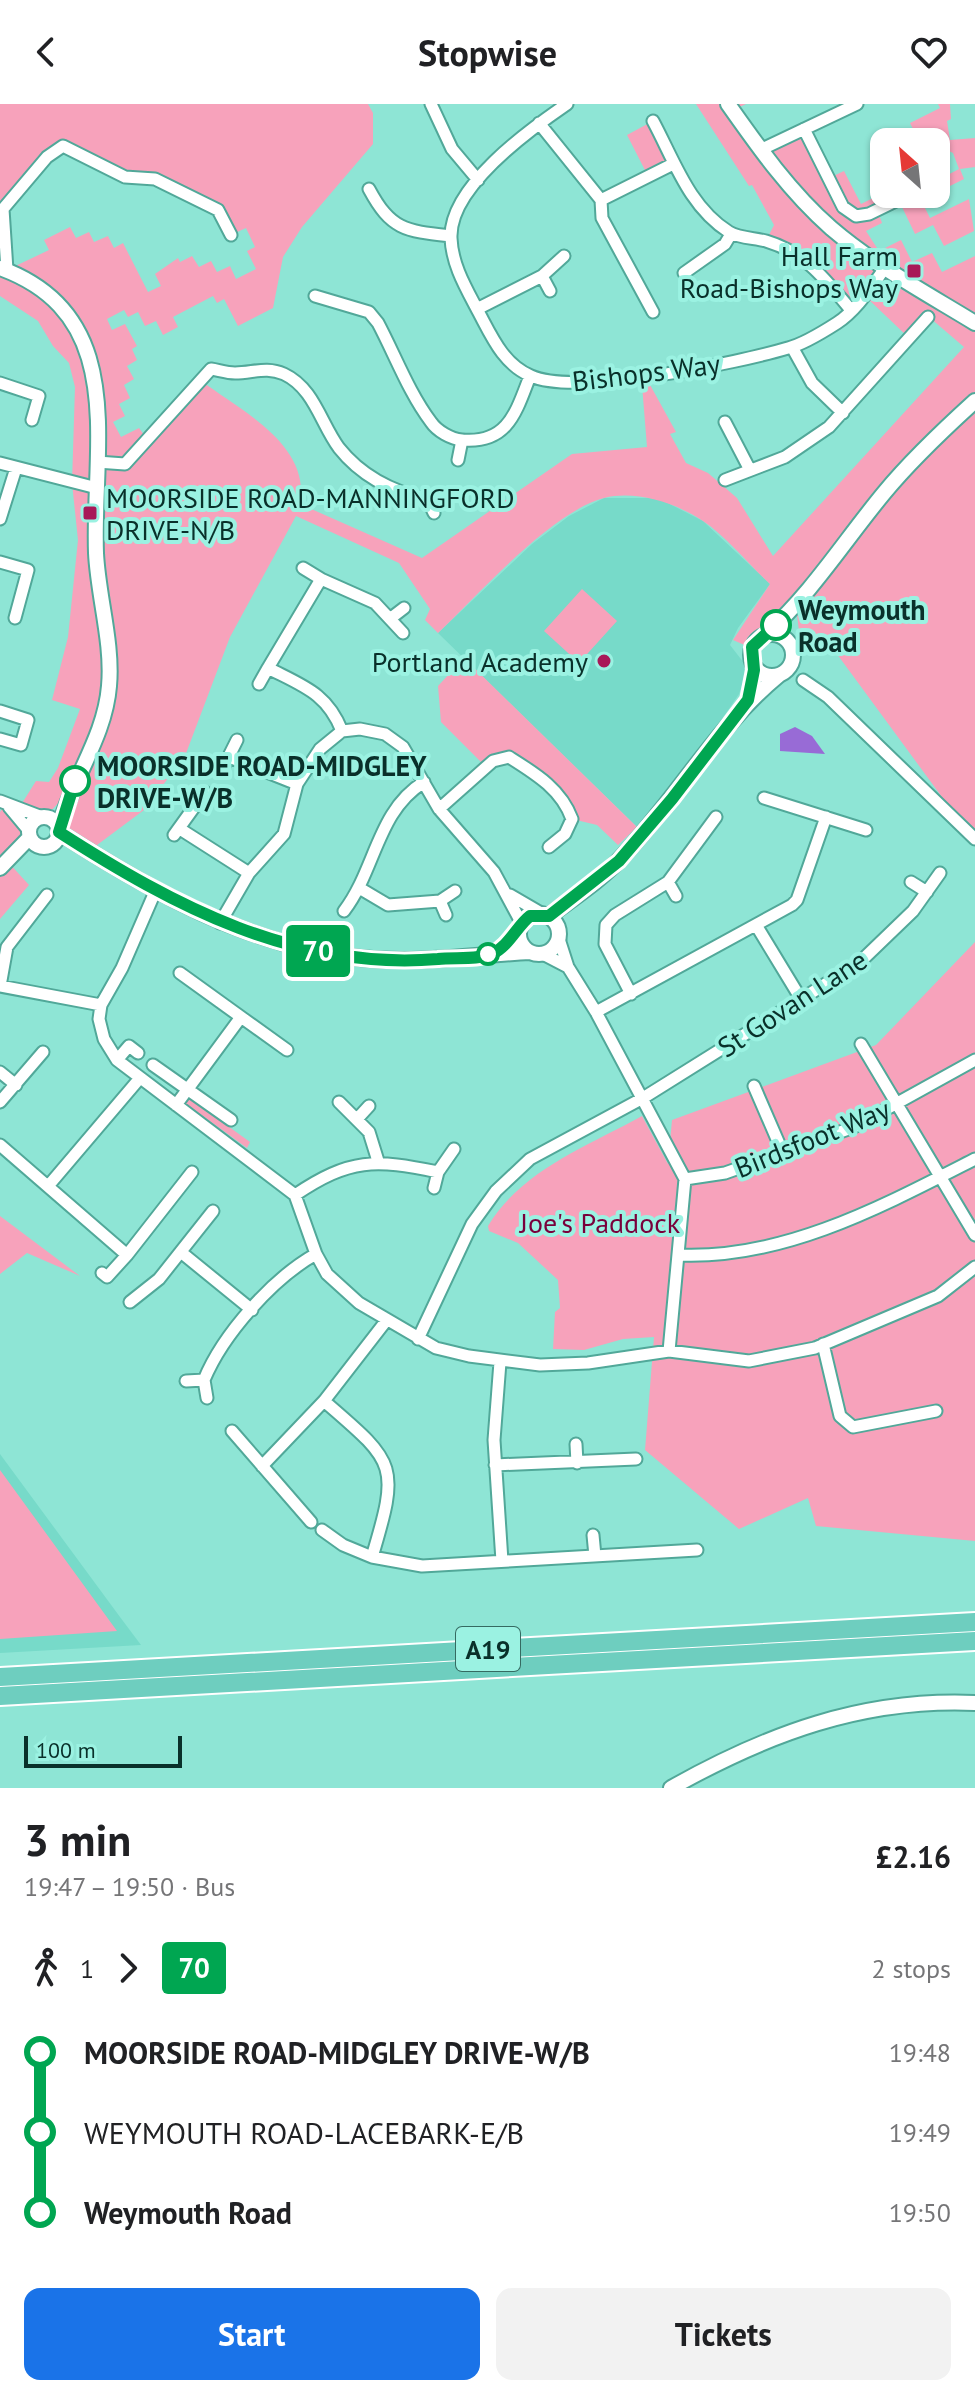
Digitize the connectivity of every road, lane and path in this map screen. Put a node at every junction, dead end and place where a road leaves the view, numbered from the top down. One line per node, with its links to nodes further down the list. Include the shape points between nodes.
1 (431, 104): 10 (street, via 452,149)
2 (567, 104): 6 (street)
3 (728, 104): 8 (street)
4 (857, 104): 7 (street)
5 (653, 121): 9 (street)
6 (539, 123): 10 (street); 11 (street)
7 (804, 129): 8 (street); 13 (street, via 843,207 856,216)
8 (760, 150): 20 (street, via 830,227)
9 (671, 165): 11 (street); 14 (street)
10 (478, 180): 16 (street, via 459,204)
11 (601, 200): 25 (street, via 602,218)
12 (361, 207): 16 (street, via 372,194 383,215 401,229)
13 (881, 208)
14 (731, 234): 19 (street); 31 (street, via 794,252 813,264)
15 (231, 235): 21 (street, via 218,210 155,179 125,177 63,146 3,209)
16 (451, 236): 30 (street, Bishops Way, via 459,274)
17 (691, 251): 19 (street)
18 (564, 256): 23 (street)
19 (699, 262): 22 (street)
20 (885, 268): 31 (street, Bishops Way); 34 (street)
21 (3, 269): 44 (street, via 58,303 85,341 96,374)
22 (684, 273)
23 (542, 276): 27 (street); 30 (street)
24 (650, 280): 25 (street)
25 (639, 286): 32 (street)
26 (332, 287): 29 (street)
27 (550, 291)
28 (315, 296): 29 (street)
29 (329, 300): 42 (street, via 369,312 432,424)
30 (477, 309): 36 (street, Bishops Way, via 500,351)
31 (851, 310): 35 (street, Bishops Way)
32 (653, 312)
33 (928, 317): 39 (street)
34 (974, 324)
35 (792, 347): 36 (street, Bishops Way, via 743,360 619,378 553,383); 39 (street, via 812,383)
36 (530, 376): 42 (street, via 514,417 499,433 481,442)
37 (0, 383): 40 (street, via 39,396)
38 (975, 401): 57 (street, via 885,492)
39 (843, 413): 47 (street, via 785,457)
40 (32, 420)
41 (725, 422): 47 (street)
42 (462, 440): 43 (street)
43 (458, 460)
44 (97, 462): 49 (street); 51 (street, via 125,464 211,369 236,373 258,368 285,375 312,399 339,447 369,477)
45 (0, 463): 46 (street)
46 (16, 468): 49 (street); 53 (street)
47 (750, 470): 48 (street)
48 (725, 480)
49 (97, 488): 77 (street, via 96,554 109,685 100,732)
50 (440, 490): 51 (street)
51 (428, 500): 52 (street)
52 (434, 513)
53 (0, 519)
54 (0, 562): 59 (street, via 28,570)
55 (303, 568): 56 (street)
56 (321, 579): 60 (street, via 375,603); 65 (street)
57 (796, 607): 62 (street); 63 (street)
58 (404, 608): 60 (street)
59 (15, 618)
60 (391, 618): 61 (street)
61 (403, 633)
62 (766, 634): 63 (street, via 780,635); 64 (street, via 752,647)
63 (790, 644): 66 (street, via 792,660)
64 (753, 664): 66 (street, via 767,675); 69 (street)
65 (268, 668): 68 (street); 71 (street, via 322,697)
66 (779, 675): 69 (street)
67 (803, 680): 89 (street, via 828,697)
68 (259, 684)
69 (748, 700): 104 (street, via 619,861)
70 (0, 711): 72 (street, via 28,720 21,745)
71 (342, 731): 74 (street, via 385,734 403,747); 75 (street, via 320,749)
72 (0, 739)
73 (237, 740): 75 (street, via 226,761)
74 (424, 782): 80 (street); 98 (street, via 405,793 379,833)
75 (297, 784): 94 (street, via 284,834)
76 (205, 792): 94 (street, via 177,832)
77 (69, 793): 81 (street); 86 (street)
78 (764, 798): 83 (street)
79 (3, 802): 81 (street); 88 (street)
80 (439, 809): 84 (street, via 493,761 509,757 548,784 566,802); 103 (street)
81 (43, 817): 86 (street); 88 (street, via 33,822)
82 (716, 817): 96 (street)
83 (826, 817): 87 (street); 111 (street, via 797,900)
84 (572, 819): 85 (street); 91 (street, via 565,834)
85 (585, 822)
86 (59, 830): 90 (street, via 58,839); 92 (street)
87 (866, 830)
88 (30, 834): 90 (street); 93 (street)
89 (975, 839)
90 (45, 847): 92 (street); 93 (street)
91 (549, 847)
92 (89, 851): 100 (street)
93 (4, 865)
94 (249, 873): 110 (street)
95 (940, 873): 101 (street, St Govan Lane)
96 (668, 882): 105 (street); 119 (street, via 615,915 605,929 605,944)
97 (911, 882): 101 (street)
98 (361, 889): 106 (street, via 388,905); 107 (street)
99 (455, 891): 106 (street)
100 (155, 892): 110 (street); 121 (street)
101 (927, 892): 120 (street, St Govan Lane, via 859,963)
102 (47, 895): 118 (street, via 7,947)
103 (509, 895): 109 (street); 112 (street)
104 (576, 895): 109 (street); 113 (street)
105 (676, 896)
106 (440, 901): 108 (street)
107 (344, 911)
108 (446, 915)
109 (545, 915): 112 (street, via 530,916); 113 (street)
110 (220, 923): 115 (street, via 287,945 360,958)
111 (756, 925): 119 (street); 120 (street)
112 (521, 927): 114 (street, via 523,945); 115 (street)
113 (559, 934): 114 (street, via 553,949); 116 (street)
114 (537, 953): 115 (street); 116 (street)
115 (491, 954)
116 (568, 967): 122 (street)
117 (180, 973): 123 (street)
118 (0, 986): 121 (street)
119 (631, 994): 122 (street)
120 (801, 999): 136 (street, St Govan Lane)
121 (101, 1005): 128 (street, via 104,1039)
122 (596, 1012): 136 (street)
123 (241, 1017): 125 (street); 135 (street)
124 (861, 1044): 139 (street)
125 (287, 1050)
126 (43, 1052): 133 (street)
127 (138, 1053): 128 (street, via 129,1046)
128 (117, 1060): 132 (street)
129 (975, 1060): 139 (street, Birdsfoot Way)
130 (153, 1065): 135 (street)
131 (0, 1072): 133 (street)
132 (140, 1078): 140 (street); 153 (street)
133 (16, 1085): 137 (street)
134 (754, 1086): 146 (street)
135 (187, 1090): 140 (street); 143 (street)
136 (643, 1098): 152 (street); 167 (street, St Govan Lane, via 530,1159 496,1191 472,1224)
137 (0, 1102)
138 (339, 1102): 142 (street)
139 (897, 1104): 146 (street, Birdsfoot Way, via 854,1127); 151 (street)
140 (176, 1105): 155 (street)
141 (369, 1106): 142 (street)
142 (358, 1118): 148 (street, via 369,1132)
143 (231, 1120)
144 (0, 1145): 153 (street)
145 (454, 1149): 150 (street)
146 (783, 1153): 152 (street, Birdsfoot Way, via 725,1173)
147 (975, 1159): 151 (street)
148 (378, 1161): 150 (street); 155 (street, via 321,1177)
149 (192, 1172): 160 (street)
150 (438, 1172): 154 (street)
151 (939, 1178): 157 (street); 161 (street, via 853,1219 746,1253)
152 (685, 1179): 161 (street)
153 (49, 1185): 160 (street)
154 (434, 1188)
155 (295, 1195): 159 (street)
156 (213, 1211): 158 (street)
157 (975, 1235)
158 (182, 1253): 164 (street); 165 (street)
159 (316, 1254): 165 (street, via 285,1272); 166 (street, via 327,1274)
160 (127, 1255): 163 (street, via 107,1277)
161 (678, 1255): 169 (street)
162 (975, 1267): 168 (street, via 938,1296)
163 (102, 1273)
164 (130, 1302)
165 (252, 1310): 171 (street, via 212,1360)
166 (386, 1321): 167 (street); 174 (street)
167 (418, 1339): 170 (street)
168 (823, 1344): 169 (street, via 749,1361); 175 (street, via 840,1416 853,1427)
169 (669, 1351): 170 (street, via 588,1363)
170 (500, 1362): 180 (street)
171 (204, 1380): 172 (street); 173 (street)
172 (186, 1381)
173 (207, 1398)
174 (324, 1401): 181 (street); 187 (street, via 376,1446 390,1474 389,1501)
175 (936, 1411)
176 (232, 1431): 181 (street)
177 (576, 1444): 179 (street)
178 (636, 1459): 179 (street)
179 (577, 1463): 180 (street)
180 (495, 1465): 188 (street)
181 (262, 1466): 182 (street)
182 (311, 1522)
183 (322, 1530): 187 (street)
184 (593, 1535): 186 (street)
185 (697, 1550): 186 (street)
186 (595, 1556): 188 (street)
187 (372, 1557): 188 (street, via 422,1566)
188 (502, 1561)
189 (975, 1622): 191 (highway, A19)
190 (975, 1641): 192 (highway, A19)
191 (0, 1677)
192 (0, 1696)
193 (975, 1703): 194 (street, via 926,1701 813,1722 738,1752)
194 (671, 1788)

